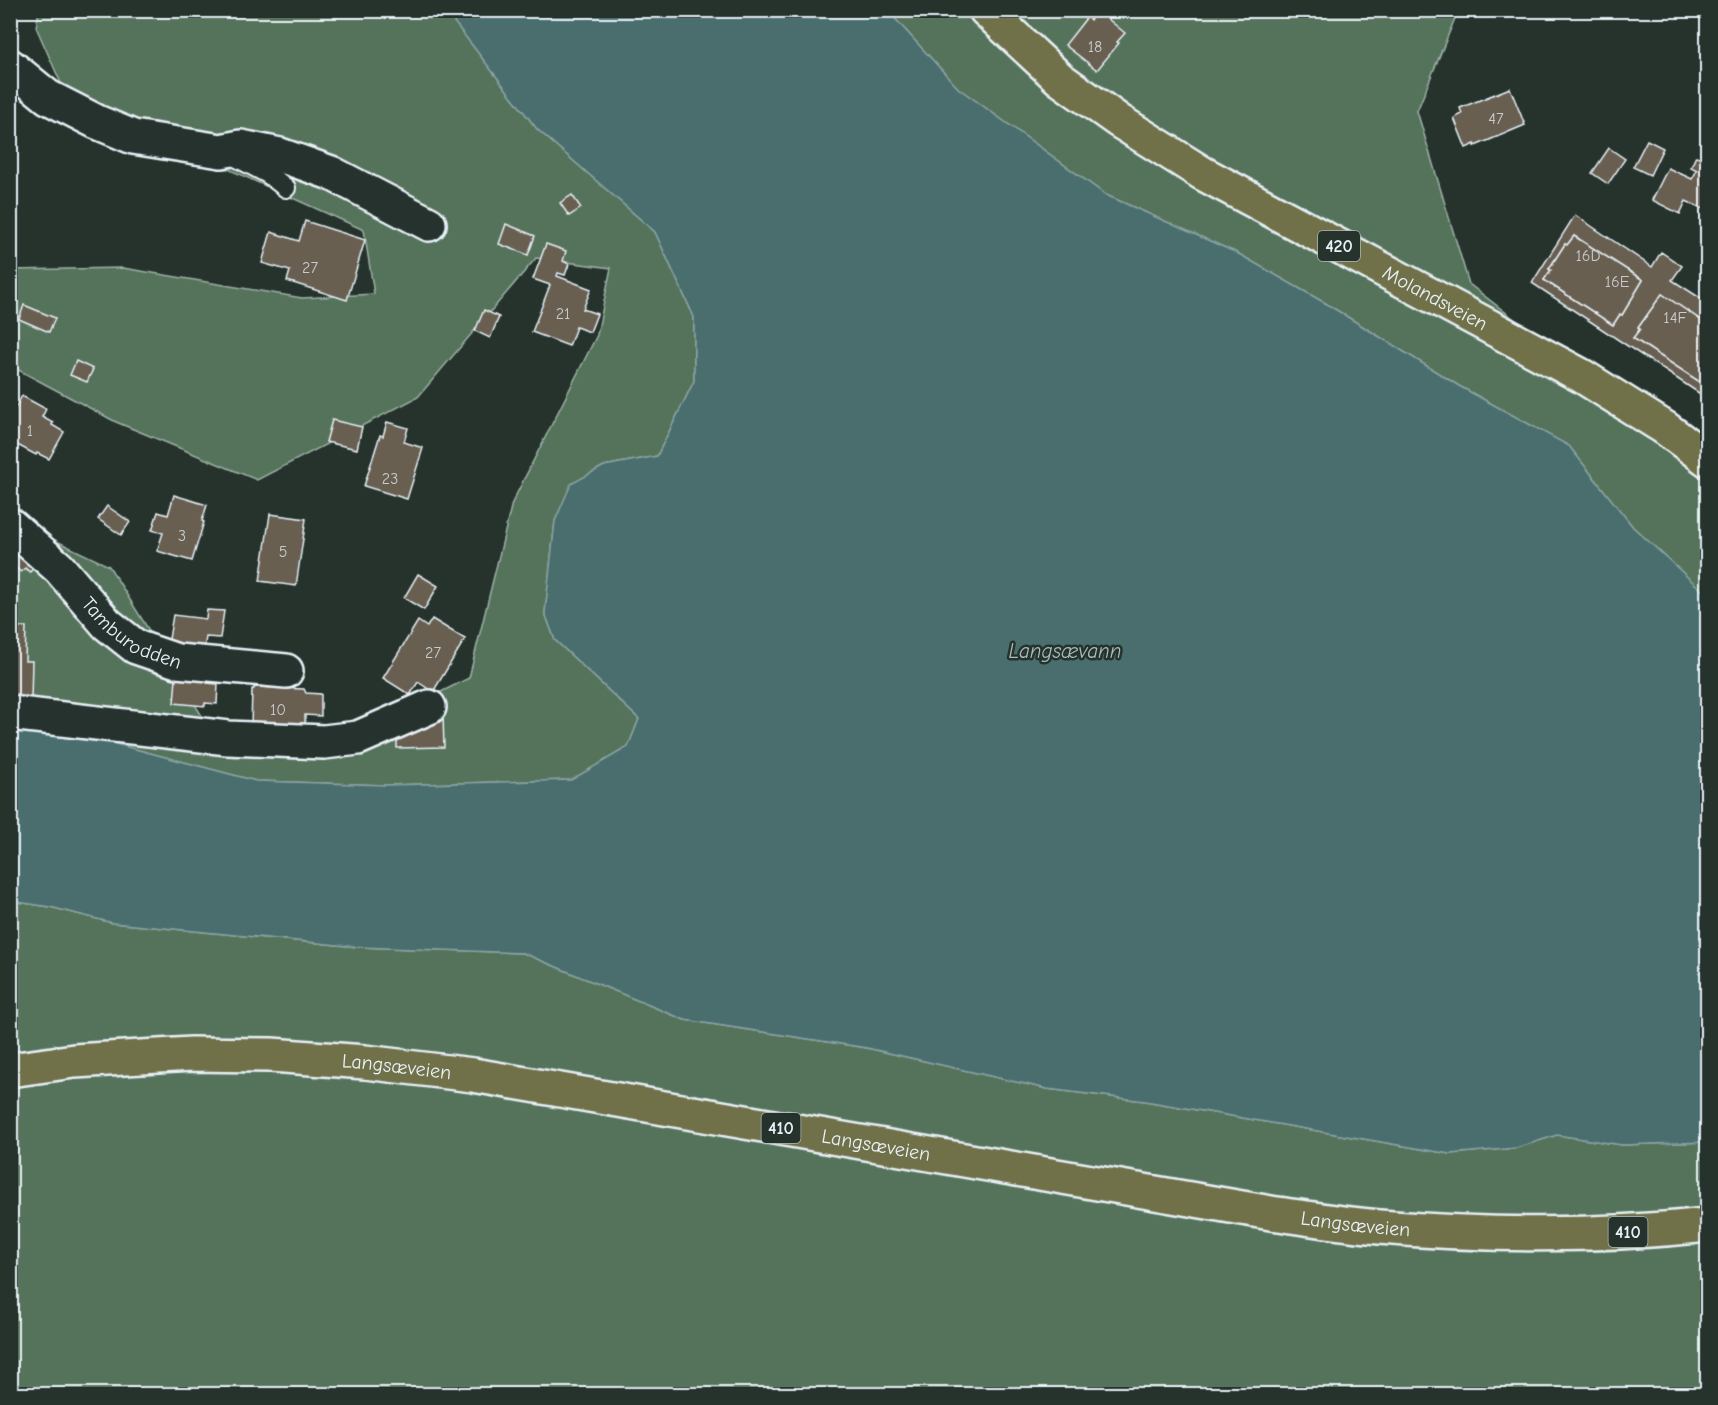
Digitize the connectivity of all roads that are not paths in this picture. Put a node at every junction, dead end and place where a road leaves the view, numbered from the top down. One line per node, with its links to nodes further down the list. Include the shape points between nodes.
1 (986, 10): 6 (main road, Molandsveien / 420, via 1060,79 1119,122 1202,173 1582,376 1665,428)
2 (10, 66): 3 (street, via 48,97 133,137)
3 (221, 151): 4 (lane, via 268,174); 5 (street, via 241,147 280,155 331,173)
4 (286, 188)
5 (429, 224)
6 (1707, 460)
7 (10, 525): 8 (street, Tamburodden, via 59,568 107,624 136,647 177,661)
8 (286, 671)
9 (429, 707): 10 (street, via 358,738 324,742 228,738)
10 (10, 713)
11 (10, 1070): 12 (main road, Langsæveien / 410, via 74,1061 192,1054 365,1062 473,1075 1271,1213 1377,1227 1549,1235)
12 (1707, 1225)

